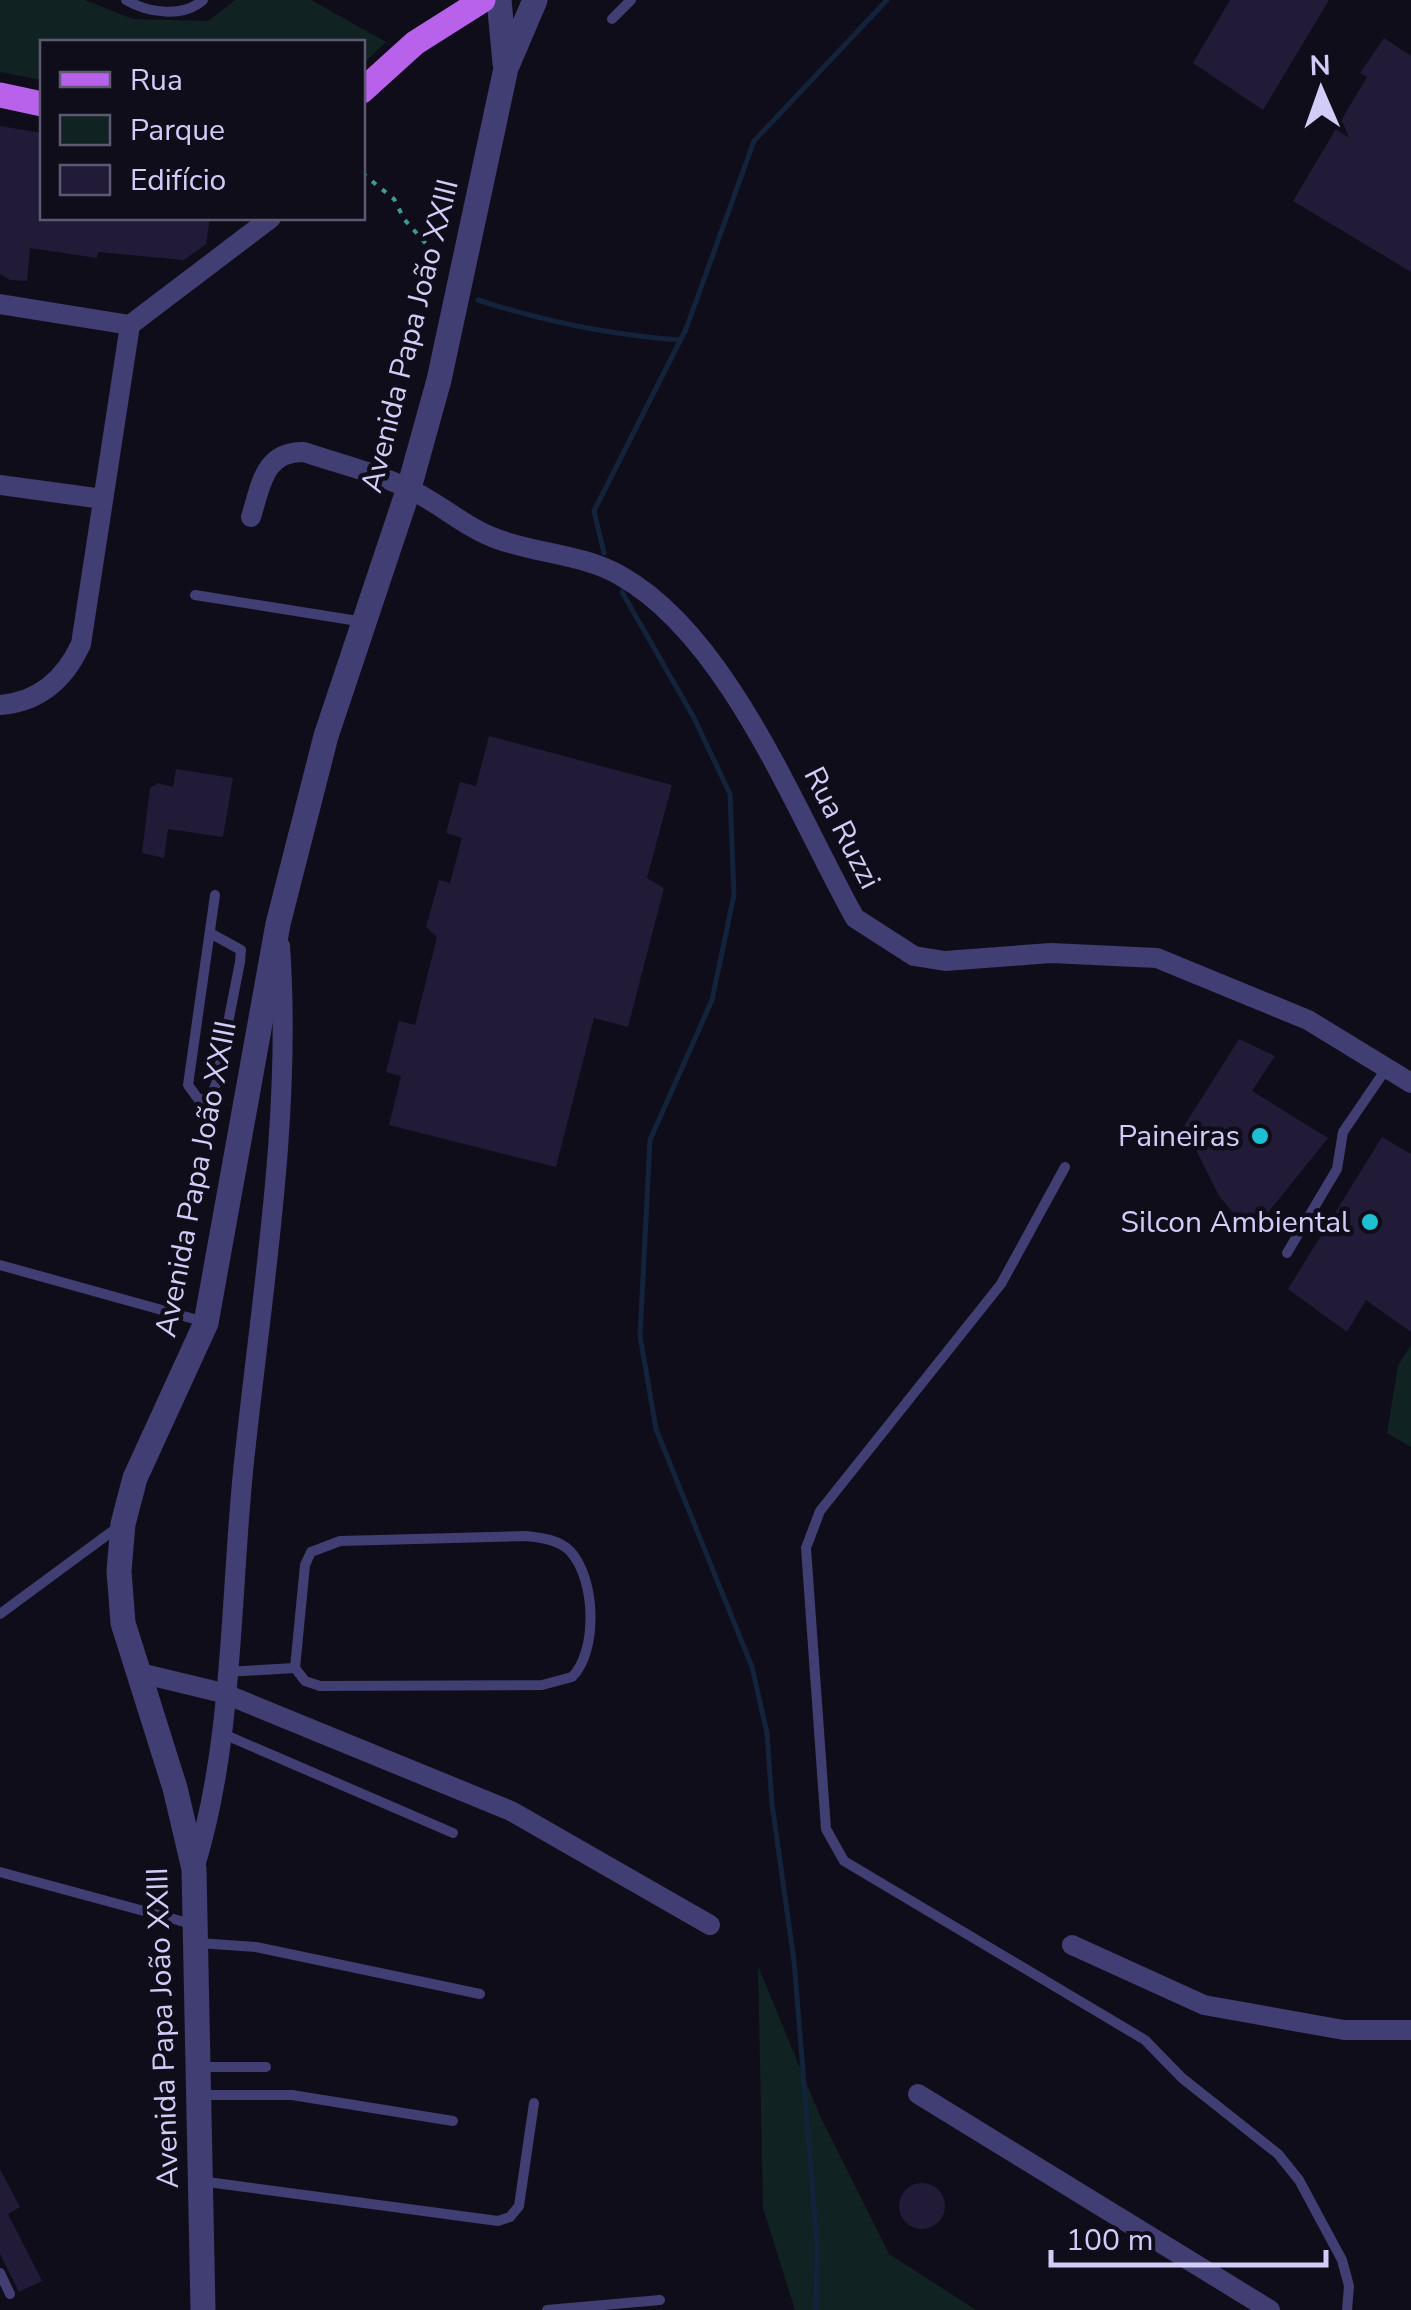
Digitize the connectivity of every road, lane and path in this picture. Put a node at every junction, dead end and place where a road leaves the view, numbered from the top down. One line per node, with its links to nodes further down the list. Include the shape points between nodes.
1 (126, 0): 2 (lane, via 184,11)
2 (203, 0)
3 (446, 0): 9 (main road)
4 (483, 0): 9 (main road)
5 (500, 0): 10 (street, Avenida Papa João XXIII)
6 (534, 0): 10 (street, Avenida Papa João XXIII)
7 (631, 0): 8 (lane)
8 (612, 19)
9 (415, 43): 11 (main road)
10 (506, 68): 16 (street, Avenida Papa João XXIII)
11 (365, 89)
12 (0, 95): 13 (main road)
13 (40, 104)
14 (365, 175): 16 (path, via 394,198)
15 (268, 220): 18 (street)
16 (459, 286): 20 (street, Avenida Papa João XXIII)
17 (0, 304): 18 (street)
18 (130, 325): 21 (street)
19 (0, 485): 21 (street)
20 (409, 488): 22 (street, Rua Ruzzi, via 287,452 269,464); 24 (street, Avenida Papa João XXIII); 29 (street, Rua Ruzzi, via 498,540 620,575 664,607 699,644 772,759 855,918 880,938 914,956 945,961 1085,952 1157,958 1308,1020)
21 (103, 498): 25 (street, via 81,644 71,666 23,703)
22 (250, 517)
23 (195, 595): 24 (lane)
24 (365, 622): 27 (street, Avenida Papa João XXIII, via 326,736)
25 (0, 705)
26 (215, 895): 28 (lane)
27 (278, 924): 34 (street, Avenida Papa João XXIII); 39 (street, via 284,1005 274,1198)
28 (210, 934): 28 (lane, via 188,1085 199,1100 210,1097 216,1084 240,962 234,943)
29 (1386, 1068): 30 (street, Rua Ruzzi); 32 (lane, via 1343,1132 1337,1169)
30 (1411, 1082)
31 (1065, 1167): 62 (lane, via 1000,1284 820,1510 806,1548 826,1829 844,1861 1144,2040 1278,2154 1300,2180 1342,2260)
32 (1287, 1253)
33 (0, 1266): 34 (lane)
34 (206, 1323): 35 (street, Avenida Papa João XXIII, via 135,1478)
35 (123, 1524): 36 (lane); 38 (street, Avenida Papa João XXIII, via 123,1623)
36 (0, 1614)
37 (295, 1668): 37 (lane, via 305,1565 324,1545 526,1536 552,1540 581,1570 589,1651 583,1666 559,1683 320,1686); 39 (lane)
38 (140, 1673): 39 (street); 42 (street, Avenida Papa João XXIII)
39 (224, 1683): 40 (street); 44 (street, via 511,1811)
40 (220, 1732): 41 (lane); 42 (street, via 206,1833)
41 (453, 1833)
42 (194, 1869): 45 (street, Avenida Papa João XXIII)
43 (0, 1872): 45 (lane)
44 (710, 1925)
45 (196, 1934): 47 (lane); 49 (street, Avenida Papa João XXIII)
46 (1072, 1945): 48 (street, via 1204,2005 1344,2030)
47 (480, 1994)
48 (1411, 2030)
49 (199, 2067): 50 (lane); 51 (street, Avenida Papa João XXIII)
50 (266, 2068)
51 (199, 2094): 54 (lane, via 292,2095); 55 (street, Avenida Papa João XXIII)
52 (918, 2094): 61 (street)
53 (534, 2103): 55 (lane, via 519,2206 498,2221)
54 (453, 2120)
55 (199, 2181): 59 (street, Avenida Papa João XXIII)
56 (0, 2274): 57 (lane)
57 (10, 2294)
58 (660, 2300): 60 (lane)
59 (203, 2310)
60 (548, 2310)
61 (1270, 2310)
62 (1347, 2310)

